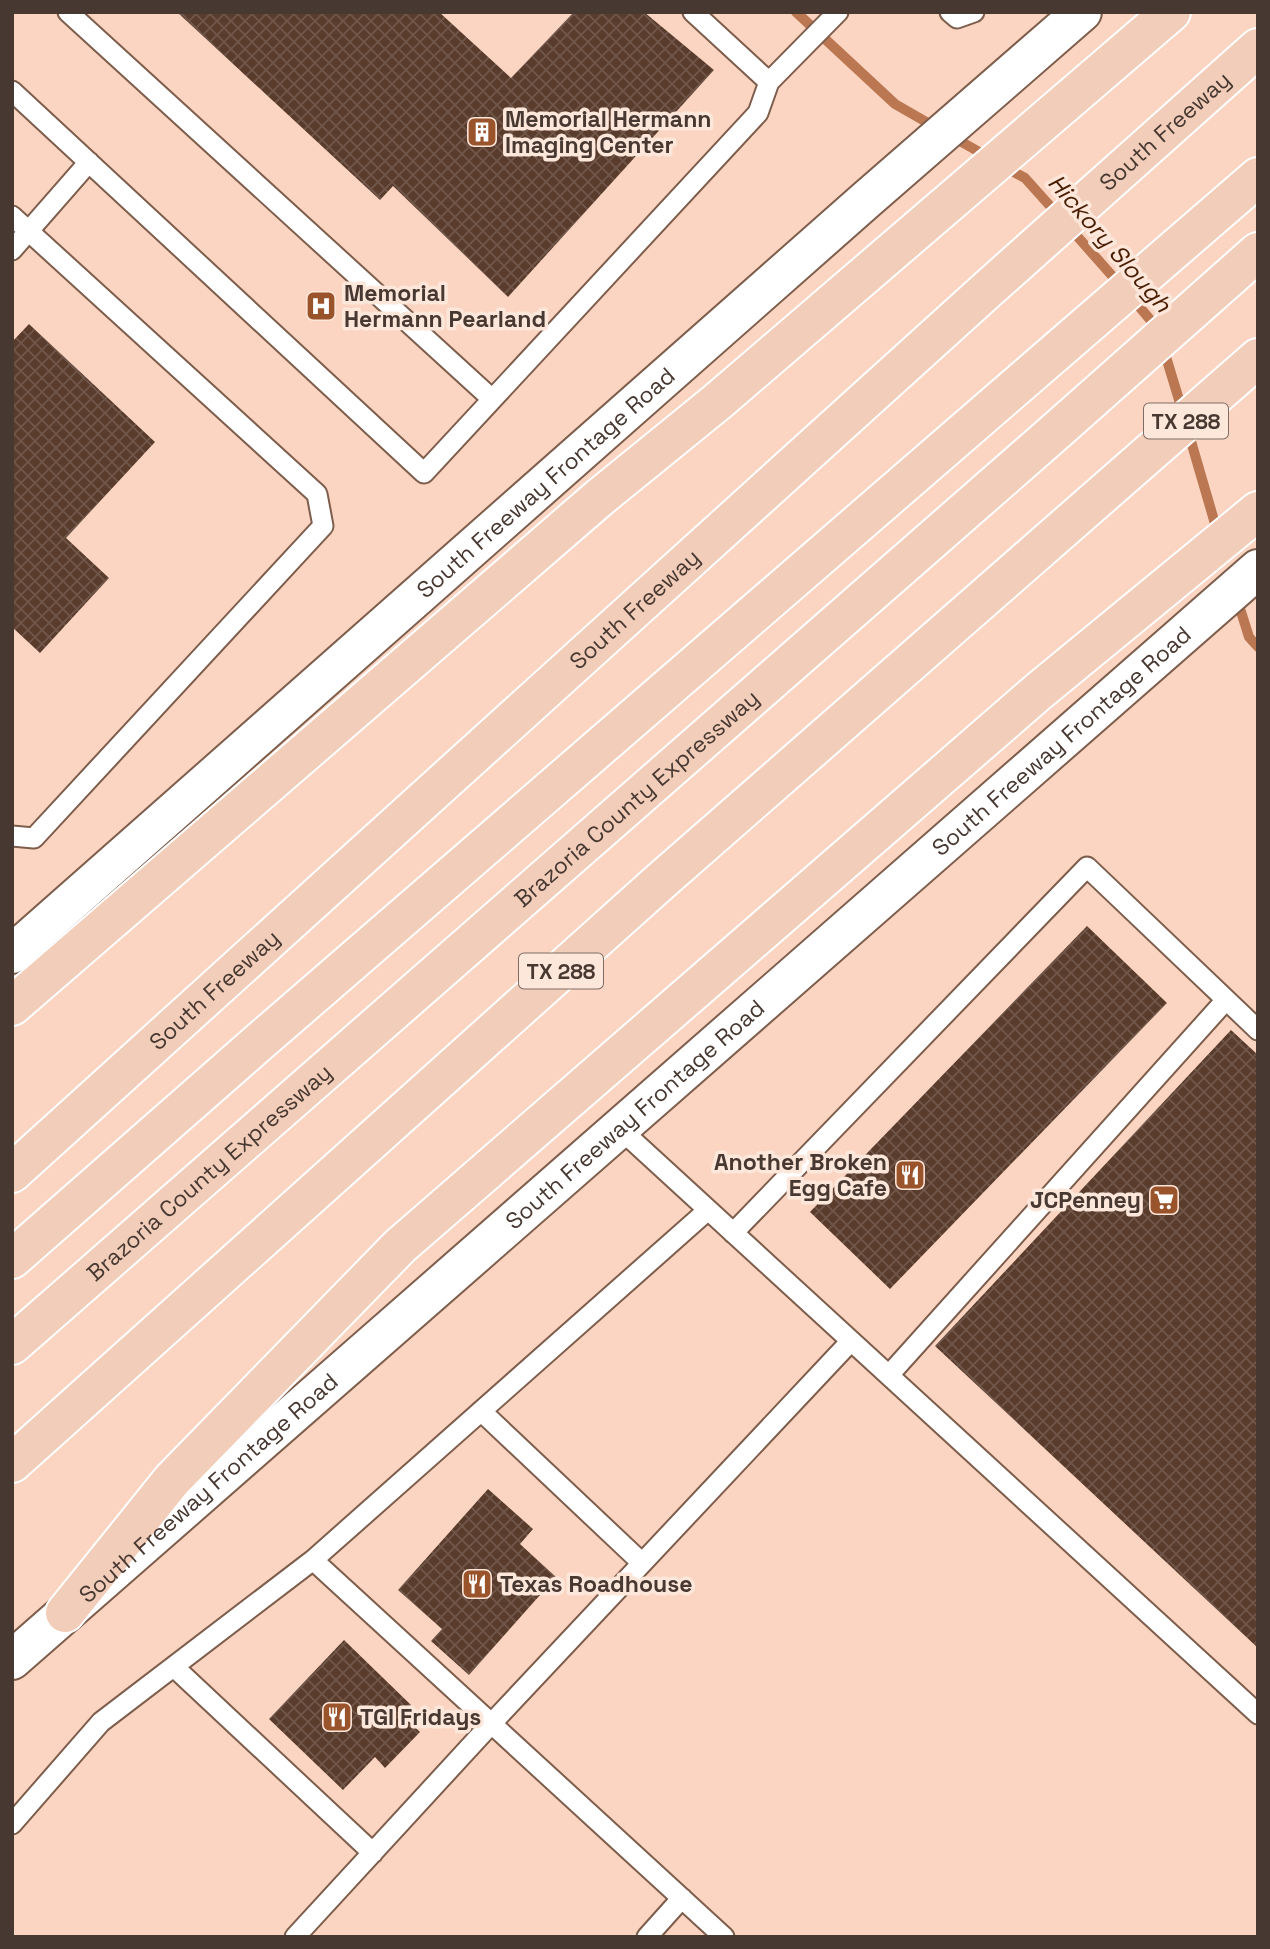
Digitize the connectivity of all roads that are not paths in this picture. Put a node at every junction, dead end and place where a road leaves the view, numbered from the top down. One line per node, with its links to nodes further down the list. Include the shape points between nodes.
1 (68, 12): 18 (lane)
2 (693, 12): 9 (lane)
3 (838, 12): 9 (lane)
4 (950, 12): 5 (lane, via 957,18)
5 (974, 12)
6 (1082, 12): 22 (main road, South Freeway Frontage Road)
7 (1171, 12): 24 (highway)
8 (1258, 48): 27 (highway, South Freeway)
9 (769, 82): 18 (lane, via 758,113)
10 (12, 91): 11 (lane)
11 (89, 162): 14 (lane); 18 (lane, via 424,473)
12 (1258, 177): 30 (highway)
13 (12, 216): 14 (lane)
14 (29, 231): 15 (lane); 21 (lane, via 317,494 323,526 34,838)
15 (12, 250)
16 (1258, 252): 32 (highway, Brazoria County Expressway)
17 (1258, 358): 35 (highway, TX 288, via 662,880)
18 (492, 399)
19 (1258, 511): 38 (highway, via 918,795 400,1246 172,1480)
20 (1258, 569): 26 (main road, South Freeway Frontage Road)
21 (12, 836)
22 (12, 954)
23 (1225, 1001): 25 (lane); 29 (lane, via 1087,867); 33 (lane)
24 (12, 1006)
25 (1258, 1030)
26 (619, 1128): 28 (lane); 38 (main road, South Freeway Frontage Road)
27 (12, 1173)
28 (708, 1210): 29 (lane); 34 (lane)
29 (733, 1233): 31 (lane)
30 (12, 1259)
31 (850, 1341): 33 (lane); 37 (lane)
32 (12, 1345)
33 (889, 1376): 41 (lane)
34 (481, 1411): 36 (lane); 37 (lane)
35 (12, 1463)
36 (313, 1560): 40 (lane); 42 (lane)
37 (642, 1563): 42 (lane)
38 (65, 1613): 39 (main road, South Freeway Frontage Road)
39 (12, 1660)
40 (174, 1667): 43 (lane, via 101,1722); 44 (lane)
41 (1258, 1714)
42 (491, 1724): 44 (lane); 45 (lane)
43 (12, 1824)
44 (373, 1853): 46 (lane)
45 (682, 1898): 47 (lane); 48 (lane)
46 (295, 1937)
47 (647, 1937)
48 (724, 1937)

